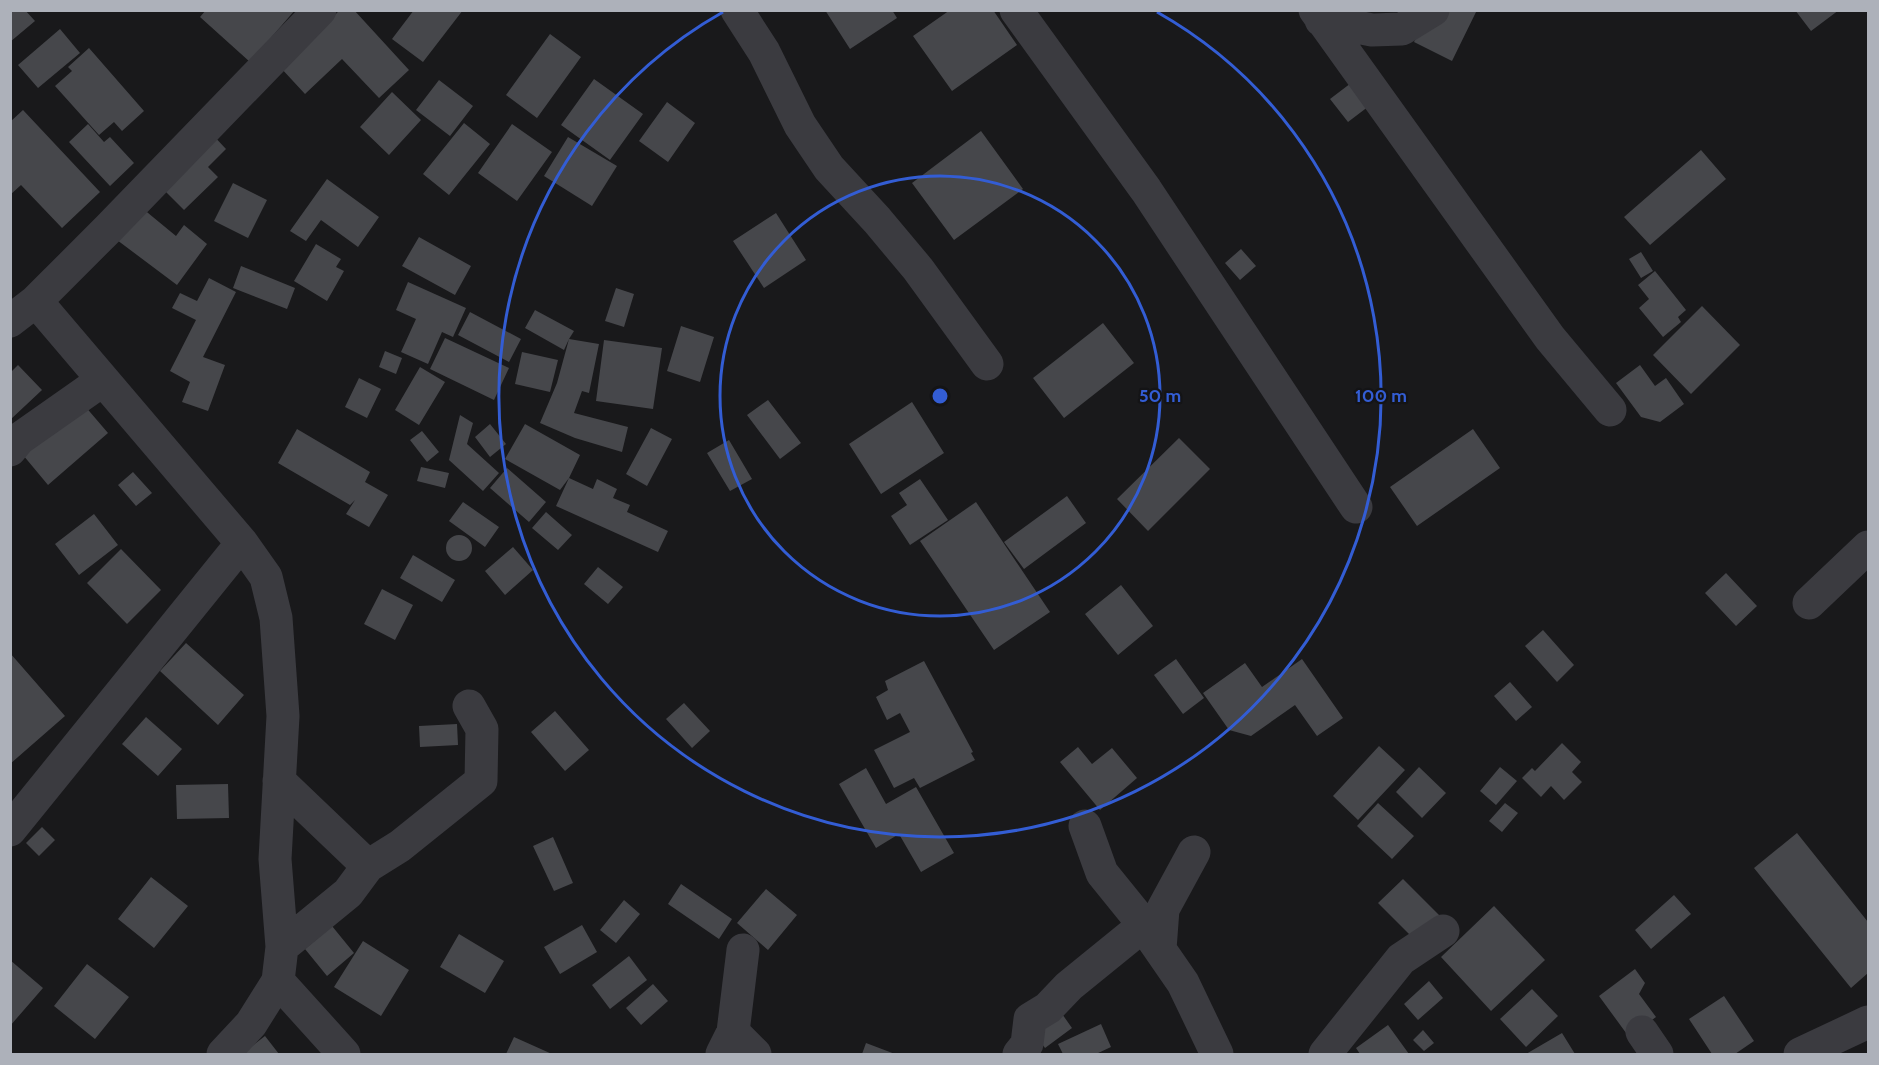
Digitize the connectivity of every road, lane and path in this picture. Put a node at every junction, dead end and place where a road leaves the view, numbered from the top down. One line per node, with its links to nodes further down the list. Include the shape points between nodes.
1 (320, 10): 6 (street)
2 (737, 10): 8 (street, via 765,52 800,125 830,168 911,261)
3 (1016, 10): 12 (street, via 1146,190)
4 (1433, 10): 5 (street, via 1402,29 1372,30)
5 (1318, 15): 10 (street, via 1550,338)
6 (36, 301): 7 (street); 9 (street)
7 (10, 321)
8 (987, 364)
9 (103, 380): 11 (street, via 19,439); 13 (street)
10 (1610, 410)
11 (10, 450)
12 (1356, 507)
13 (242, 543): 17 (street, via 266,577 276,618 283,716); 19 (street)
14 (1869, 547): 15 (street)
15 (1809, 603)
16 (469, 706): 21 (street, via 482,729 481,781)
17 (279, 781): 21 (street); 24 (street, via 275,859)
18 (1085, 826): 23 (street, via 1102,873)
19 (10, 830)
20 (1194, 852): 23 (street)
21 (368, 866): 24 (street, via 348,892)
22 (1443, 932): 33 (street, via 1401,959)
23 (1152, 938): 31 (street, via 1133,934 1030,1019 1027,1044); 32 (street, via 1183,984)
24 (282, 947): 26 (street)
25 (743, 950): 28 (street)
26 (278, 981): 29 (street, via 251,1024); 30 (street)
27 (1869, 1022): 34 (street)
28 (737, 1047)
29 (223, 1054)
30 (344, 1054)
31 (1018, 1054)
32 (1217, 1054)
33 (1325, 1054)
34 (1800, 1054)

